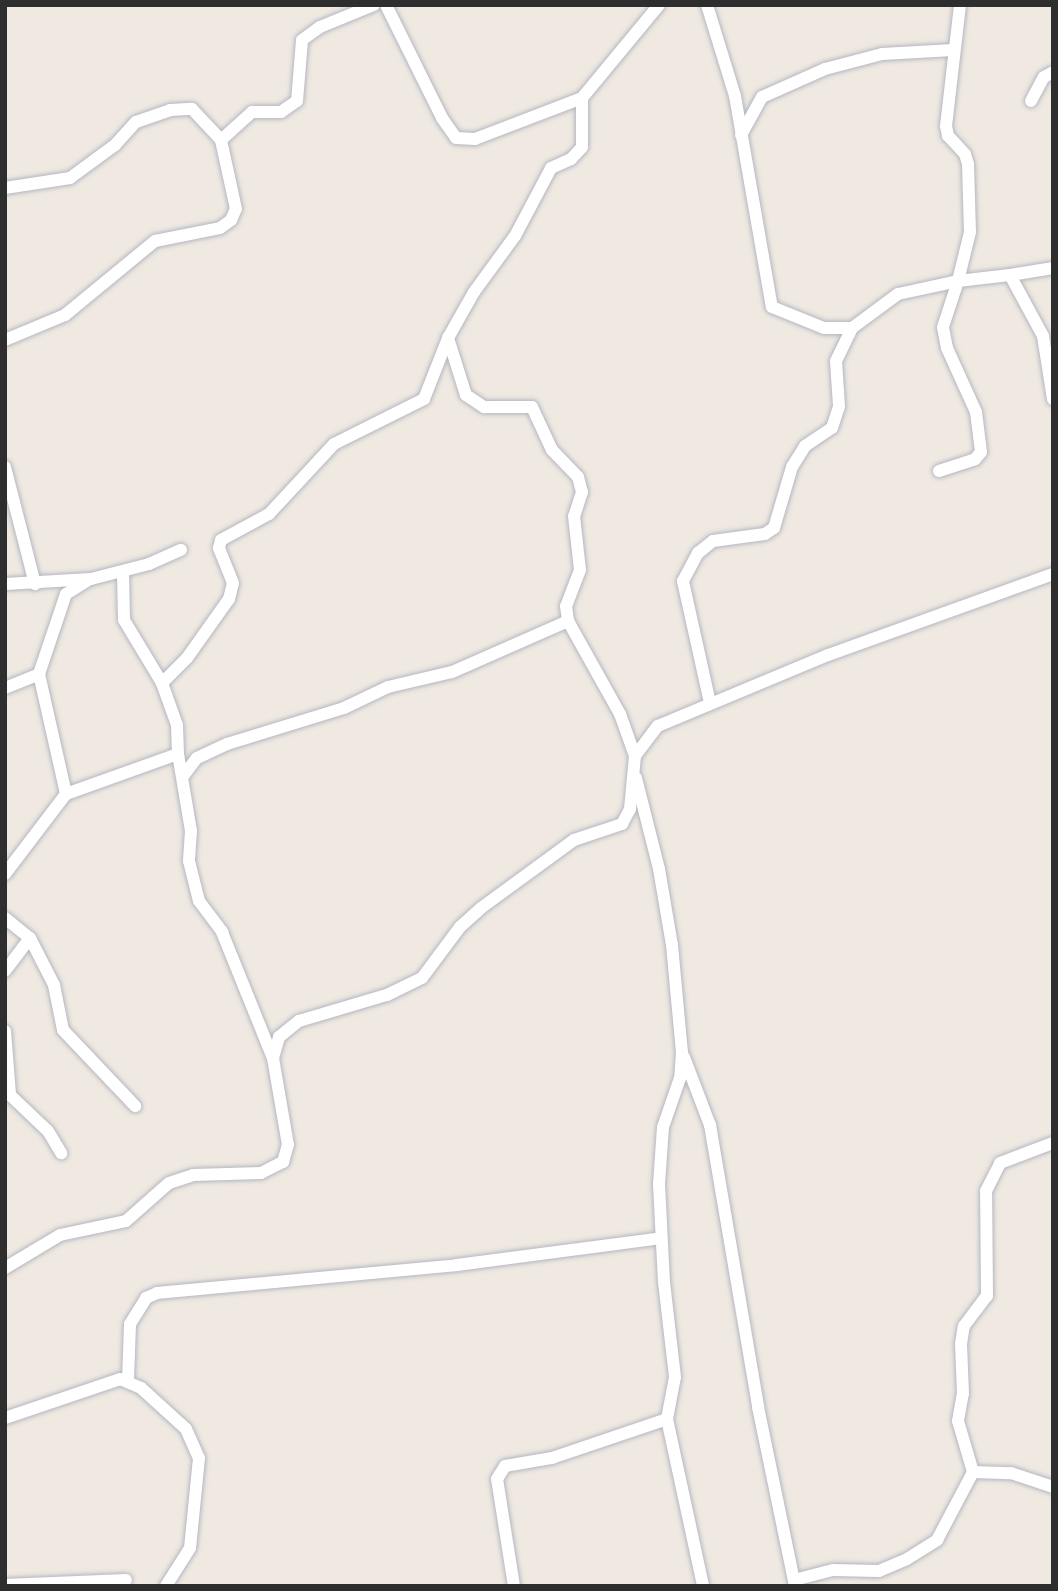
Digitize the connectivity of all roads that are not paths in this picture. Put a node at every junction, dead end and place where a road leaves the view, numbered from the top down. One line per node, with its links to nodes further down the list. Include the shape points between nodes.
1 (374, 5): 11 (street, via 320,27 302,40 297,100 281,112 252,112)
2 (386, 5): 8 (street, via 456,138 475,139)
3 (659, 5): 8 (street)
4 (706, 5): 10 (street, via 736,96)
5 (960, 5): 6 (street)
6 (953, 50): 10 (street, via 882,54 825,69 762,97); 15 (street, via 946,125 948,136 968,164 970,232)
7 (1053, 72): 9 (street, via 1044,77)
8 (582, 98): 17 (street, via 582,146 571,159 551,167 515,236 474,292)
9 (1031, 101)
10 (741, 135): 16 (street, via 772,307 824,328)
11 (221, 140): 12 (street, via 192,109 170,110 135,122 115,145 70,178); 18 (street, via 236,209 231,220 220,228 155,241 65,315)
12 (5, 188)
13 (1053, 268): 14 (street)
14 (1010, 275): 15 (street); 19 (street, via 1043,336)
15 (958, 281): 16 (street, via 898,293); 21 (street, via 943,327 947,348 976,412 981,452 975,459)
16 (852, 328): 32 (street, via 836,361 839,406 832,428 805,446 792,467 774,528 765,534 713,541 698,553 683,581)
17 (448, 338): 28 (street, via 466,395 484,407 532,407 552,450 578,477 582,492 574,516 580,570 566,606); 30 (street, via 424,399 334,444 269,514 221,540 219,548 233,583 229,599 187,658)
18 (5, 340)
19 (1053, 399)
20 (5, 467): 27 (street)
21 (939, 471)
22 (181, 550): 25 (street, via 149,564)
23 (123, 573): 30 (street, via 124,620)
24 (1053, 574): 32 (street)
25 (91, 579): 27 (street); 29 (street, via 66,594)
26 (5, 584): 27 (street)
27 (35, 584)
28 (568, 621): 34 (street, via 620,714); 36 (street, via 477,663 388,687 344,708 227,744 197,758)
29 (39, 674): 31 (street); 37 (street)
30 (162, 683): 33 (street, via 177,725)
31 (5, 688)
32 (710, 703): 34 (street, via 658,726)
33 (178, 754): 36 (street); 37 (street)
34 (635, 756): 35 (street)
35 (635, 774): 43 (street, via 664,894); 44 (street, via 630,809 622,824 574,840 481,908 460,927 422,978 387,995 299,1021 279,1037)
36 (184, 775): 44 (street, via 191,831 189,861 199,901 222,932)
37 (66, 794): 38 (street)
38 (5, 874)
39 (5, 918): 40 (street)
40 (30, 938): 41 (street); 45 (street, via 54,985 63,1030)
41 (5, 971)
42 (5, 1031): 47 (street, via 10,1095 48,1131)
43 (682, 1052): 48 (street, via 680,1078 663,1127); 56 (street, via 710,1125)
44 (273, 1058): 49 (street, via 288,1145 283,1162 261,1173 193,1175 169,1183 126,1221 60,1235)
45 (135, 1106)
46 (1053, 1143): 53 (street, via 1000,1163 986,1191 987,1296 964,1326 961,1344 963,1394 958,1421)
47 (61, 1153)
48 (661, 1238): 50 (street, via 444,1267 157,1293 146,1298 130,1324); 52 (street, via 675,1377)
49 (5, 1268)
50 (128, 1381): 51 (street, via 112,1379 36,1411); 58 (street, via 186,1429 199,1458 190,1548)
51 (5, 1418)
52 (667, 1419): 59 (street, via 552,1458 505,1466 497,1479); 60 (street)
53 (973, 1472): 54 (street, via 1011,1473); 56 (street, via 937,1540 907,1559 879,1571 832,1570)
54 (1053, 1487)
55 (126, 1580): 57 (street)
56 (794, 1583)
57 (5, 1586)
58 (166, 1586)
59 (514, 1586)
60 (704, 1586)

